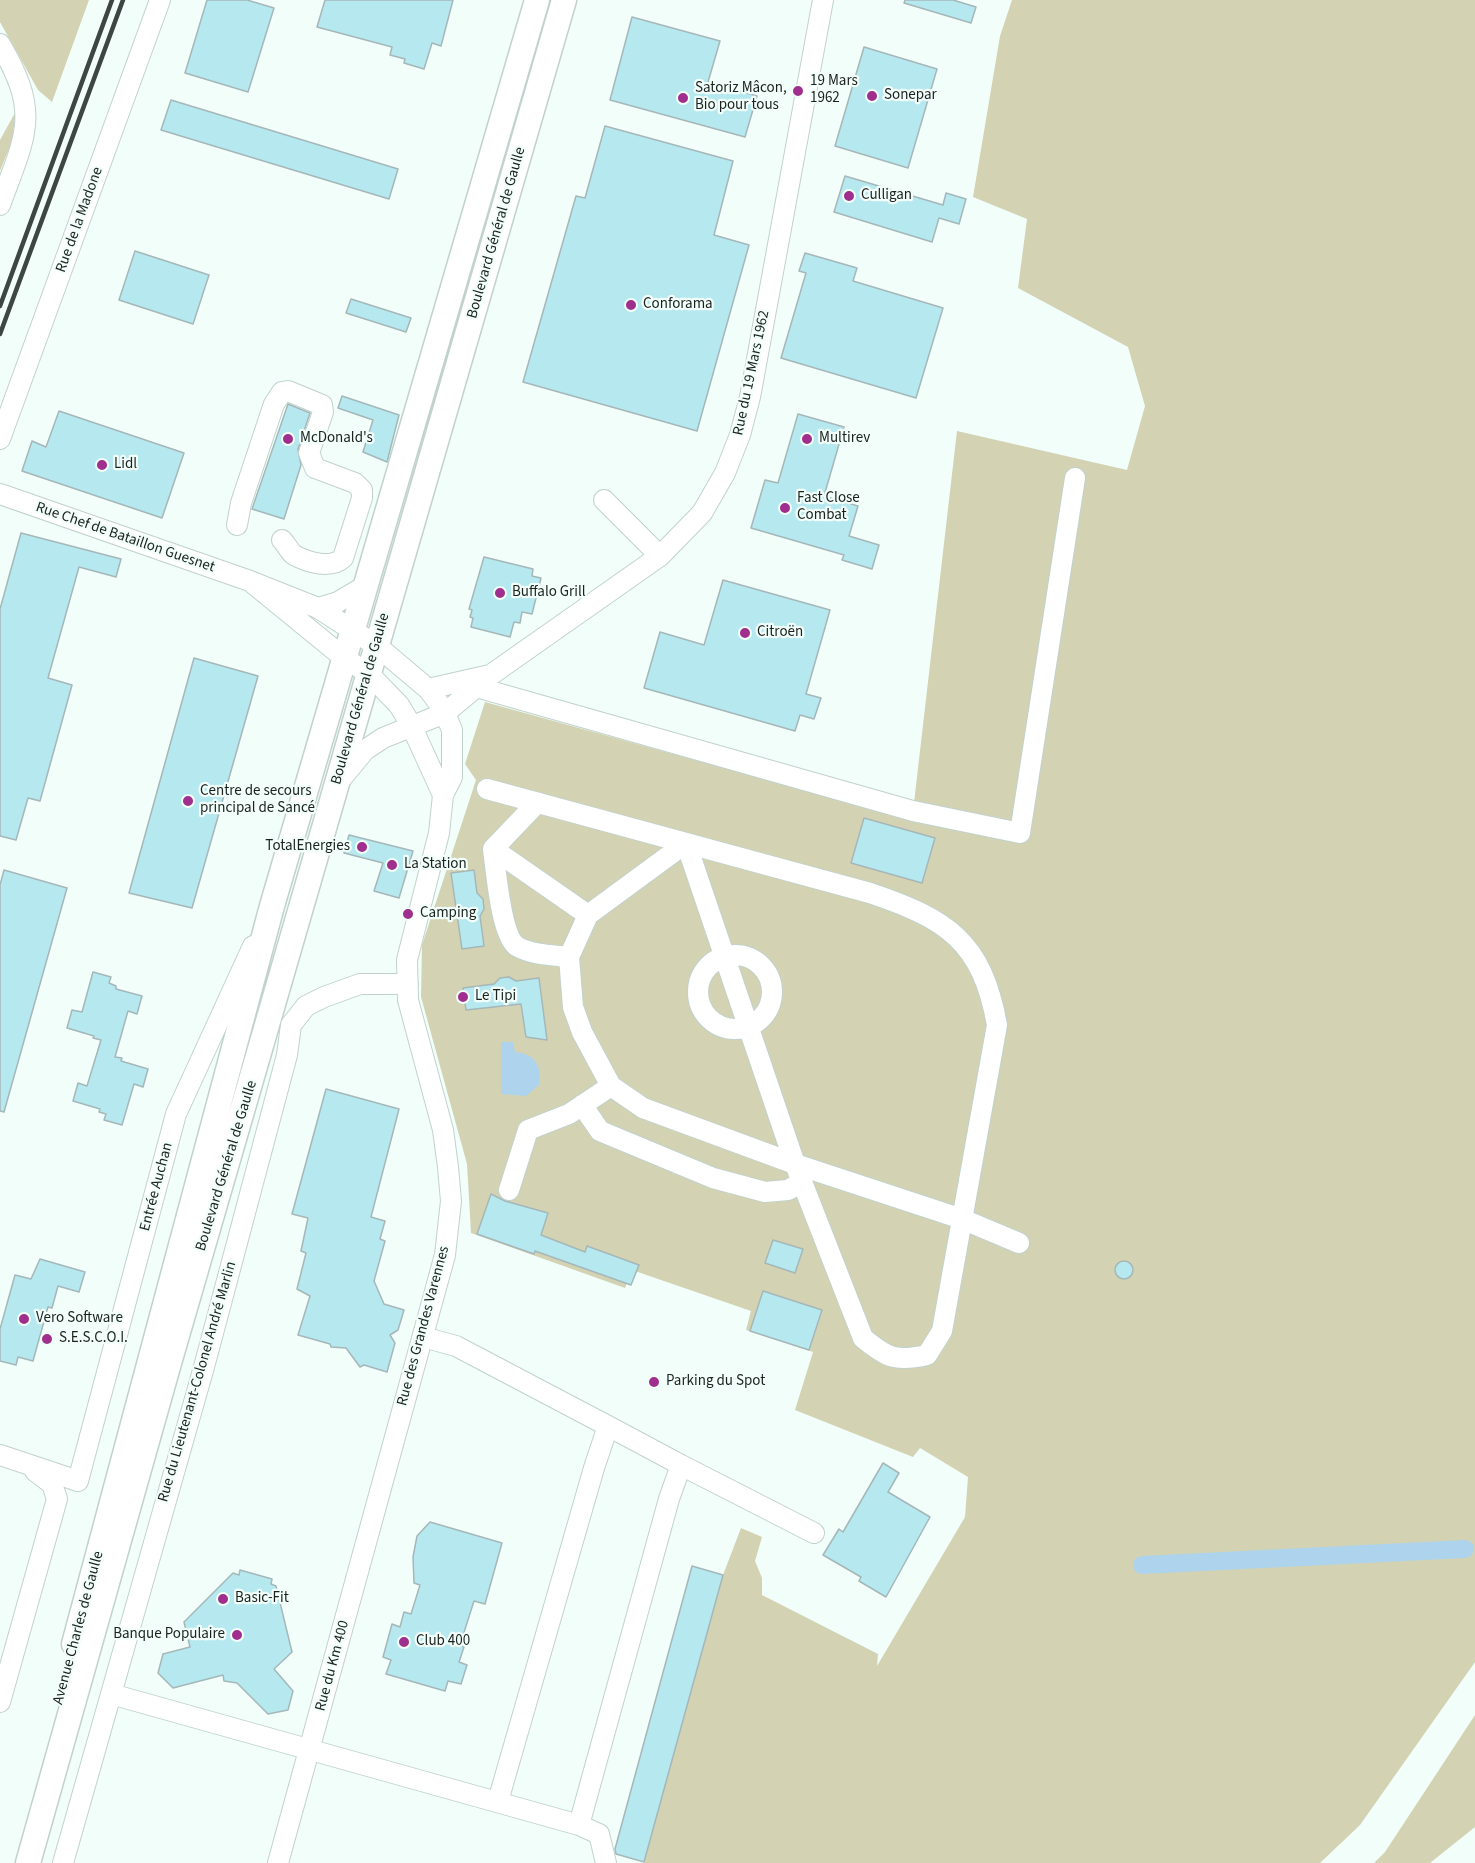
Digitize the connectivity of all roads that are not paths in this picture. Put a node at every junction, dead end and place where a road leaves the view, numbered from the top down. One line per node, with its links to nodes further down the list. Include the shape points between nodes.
1 (160, 0): 7 (street, Rue de la Madone)
2 (537, 0): 15 (main road, Boulevard Général de Gaulle)
3 (564, 0): 18 (main road, Boulevard Général de Gaulle)
4 (823, 0): 13 (street, Rue du 19 Mars 1962, via 740,435 725,473 702,513)
5 (0, 44): 6 (street, via 18,75 27,107 24,139)
6 (0, 205)
7 (0, 439)
8 (1075, 478): 22 (street, via 1020,833 913,811)
9 (0, 494): 14 (street, Rue Chef de Bataillon Guesnet)
10 (604, 500): 13 (street)
11 (237, 525): 12 (street, via 274,404 282,392 288,391 322,405 309,453 315,468 355,483 362,490 362,498 343,558 336,564 327,565 293,554)
12 (282, 540)
13 (660, 556): 21 (street, Rue du 19 Mars 1962)
14 (250, 581): 16 (street, Rue Chef de Bataillon Guesnet); 19 (street, Rue Chef de Bataillon Guesnet)
15 (365, 586): 16 (street, via 338,602); 17 (main road, Boulevard Général de Gaulle)
16 (318, 608): 17 (street, Rue Chef de Bataillon Guesnet)
17 (351, 630): 18 (street, Rue des Grandes Varennes); 19 (main road, Boulevard Général de Gaulle)
18 (377, 646): 20 (main road, Boulevard Général de Gaulle); 23 (street, Rue des Grandes Varennes)
19 (343, 657): 20 (street); 32 (main road, Boulevard Général de Gaulle)
20 (369, 674): 25 (street, via 399,705); 26 (main road, Boulevard Général de Gaulle)
21 (492, 674): 22 (street, Rue du 19 Mars 1962); 23 (street, Rue du 19 Mars 1962)
22 (476, 687): 24 (street, Rue du 19 Mars 1962)
23 (428, 689): 24 (street, Rue des Grandes Varennes); 25 (street)
24 (445, 714): 25 (street, Rue du 19 Mars 1962); 28 (street, Rue des Grandes Varennes, via 452,730 452,777)
25 (411, 725): 26 (street, Rue du 19 Mars 1962, via 365,750); 28 (street)
26 (336, 785): 45 (main road, Boulevard Général de Gaulle)
27 (487, 789): 29 (street)
28 (443, 795): 36 (street, Rue des Grandes Varennes, via 439,833 407,960)
29 (537, 803): 30 (street); 31 (street)
30 (686, 843): 33 (street); 35 (street); 42 (street, via 916,908 944,925 969,950 991,990 997,1025)
31 (493, 849): 33 (street); 34 (street, via 507,934 516,946)
32 (272, 906): 45 (main road, Boulevard Général de Gaulle); 48 (street, Entrée Auchan, via 176,1114 78,1481)
33 (588, 915): 34 (street)
34 (569, 957): 38 (street, via 573,1007)
35 (723, 957): 37 (street); 37 (street, via 702,975 698,995 701,1005 714,1022 724,1027); 37 (street, via 746,957 757,962 770,979 772,990 767,1010)
36 (408, 984): 44 (street, Rue des Grandes Varennes, via 408,1000 443,1130 451,1201 445,1256); 52 (street, Rue du Lieutenant-Colonel André Marlin, via 360,984 306,1006 291,1025 287,1055 207,1356)
37 (747, 1026): 40 (street)
38 (611, 1086): 39 (street); 40 (street, via 643,1108)
39 (582, 1106): 40 (street, via 600,1131 713,1178 765,1192 788,1190); 41 (street, via 528,1130)
40 (798, 1173): 42 (street); 42 (street, via 863,1338 884,1356 907,1360 927,1355 942,1331)
41 (509, 1191)
42 (962, 1219): 43 (street)
43 (1019, 1243)
44 (423, 1337): 46 (street, via 456,1346); 50 (street, Rue des Grandes Varennes)
45 (150, 1395): 57 (main road, Avenue Charles de Gaulle); 58 (main road, Avenue Charles de Gaulle)
46 (608, 1426): 49 (street); 55 (street)
47 (0, 1455): 48 (street)
48 (22, 1462): 53 (street, via 52,1484 57,1498)
49 (681, 1465): 51 (street); 56 (street)
50 (387, 1469): 54 (street, Rue du Km 400)
51 (814, 1533)
52 (111, 1694): 54 (street); 59 (street, Rue du Lieutenant-Colonel André Marlin)
53 (0, 1702)
54 (310, 1750): 55 (street); 60 (street, Rue du Km 400)
55 (498, 1802): 56 (street)
56 (579, 1825): 61 (street, via 599,1834)
57 (13, 1863)
58 (28, 1863)
59 (63, 1863)
60 (278, 1863)
61 (606, 1863)

